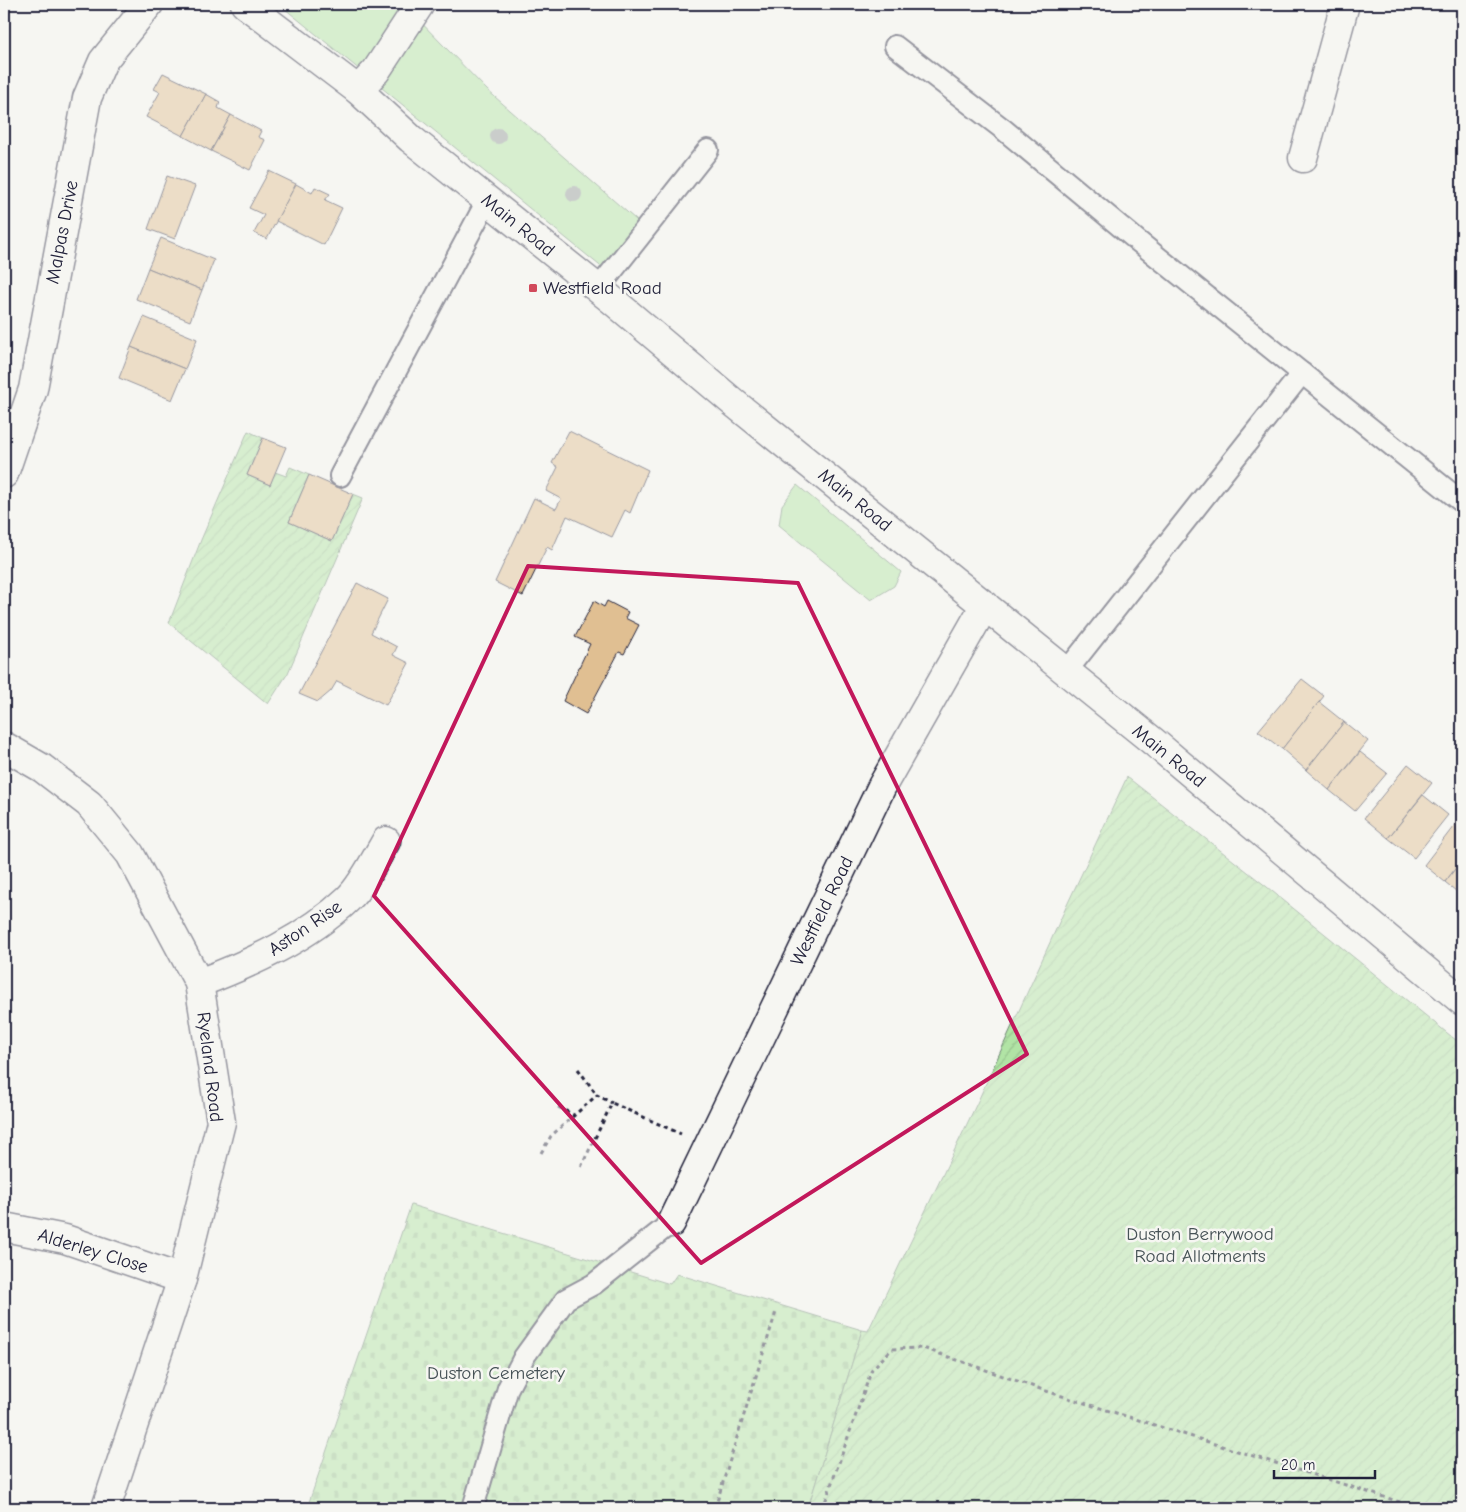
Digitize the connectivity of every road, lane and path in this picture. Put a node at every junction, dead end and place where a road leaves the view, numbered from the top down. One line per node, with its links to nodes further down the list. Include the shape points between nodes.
1 (148, 4): 12 (street, Malpas Drive, via 103,61 87,98 33,389)
2 (245, 4): 6 (street, Main Road)
3 (420, 4): 6 (street, via 376,71)
4 (1345, 4): 8 (street)
5 (895, 46): 11 (lane, via 1003,129)
6 (358, 90): 9 (street, Main Road, via 411,139)
7 (708, 150): 10 (lane)
8 (1303, 158)
9 (488, 199): 10 (street, Main Road); 13 (lane)
10 (598, 289): 15 (street, Main Road)
11 (1302, 373): 14 (lane); 16 (lane)
12 (5, 467)
13 (340, 476)
14 (1462, 502)
15 (985, 605): 16 (street, Main Road); 29 (street, Westfield Road, via 882,786)
16 (1066, 672): 20 (street, Main Road)
17 (4, 746): 19 (street, Ryeland Road, via 42,768 89,804 130,854)
18 (386, 841): 19 (street, Aston Rise, via 350,898 316,926 267,954)
19 (199, 983): 31 (street, Ryeland Road, via 220,1122)
20 (1462, 1001)
21 (578, 1069): 22 (path)
22 (597, 1095): 23 (path); 25 (path)
23 (612, 1104): 26 (path); 28 (path)
24 (558, 1107): 25 (path)
25 (574, 1115): 27 (path, via 551,1136)
26 (682, 1135)
27 (541, 1153)
28 (581, 1167)
29 (671, 1223): 34 (lane, via 594,1284 566,1299 524,1357 508,1388)
30 (4, 1227): 31 (street, Alderley Close, via 65,1239)
31 (182, 1279): 33 (street, Ryeland Road)
32 (776, 1312): 35 (path)
33 (106, 1508)
34 (473, 1508)
35 (715, 1508)
36 (823, 1508): 37 (path, via 872,1369 892,1349 923,1348 1046,1391)
37 (1419, 1508)

